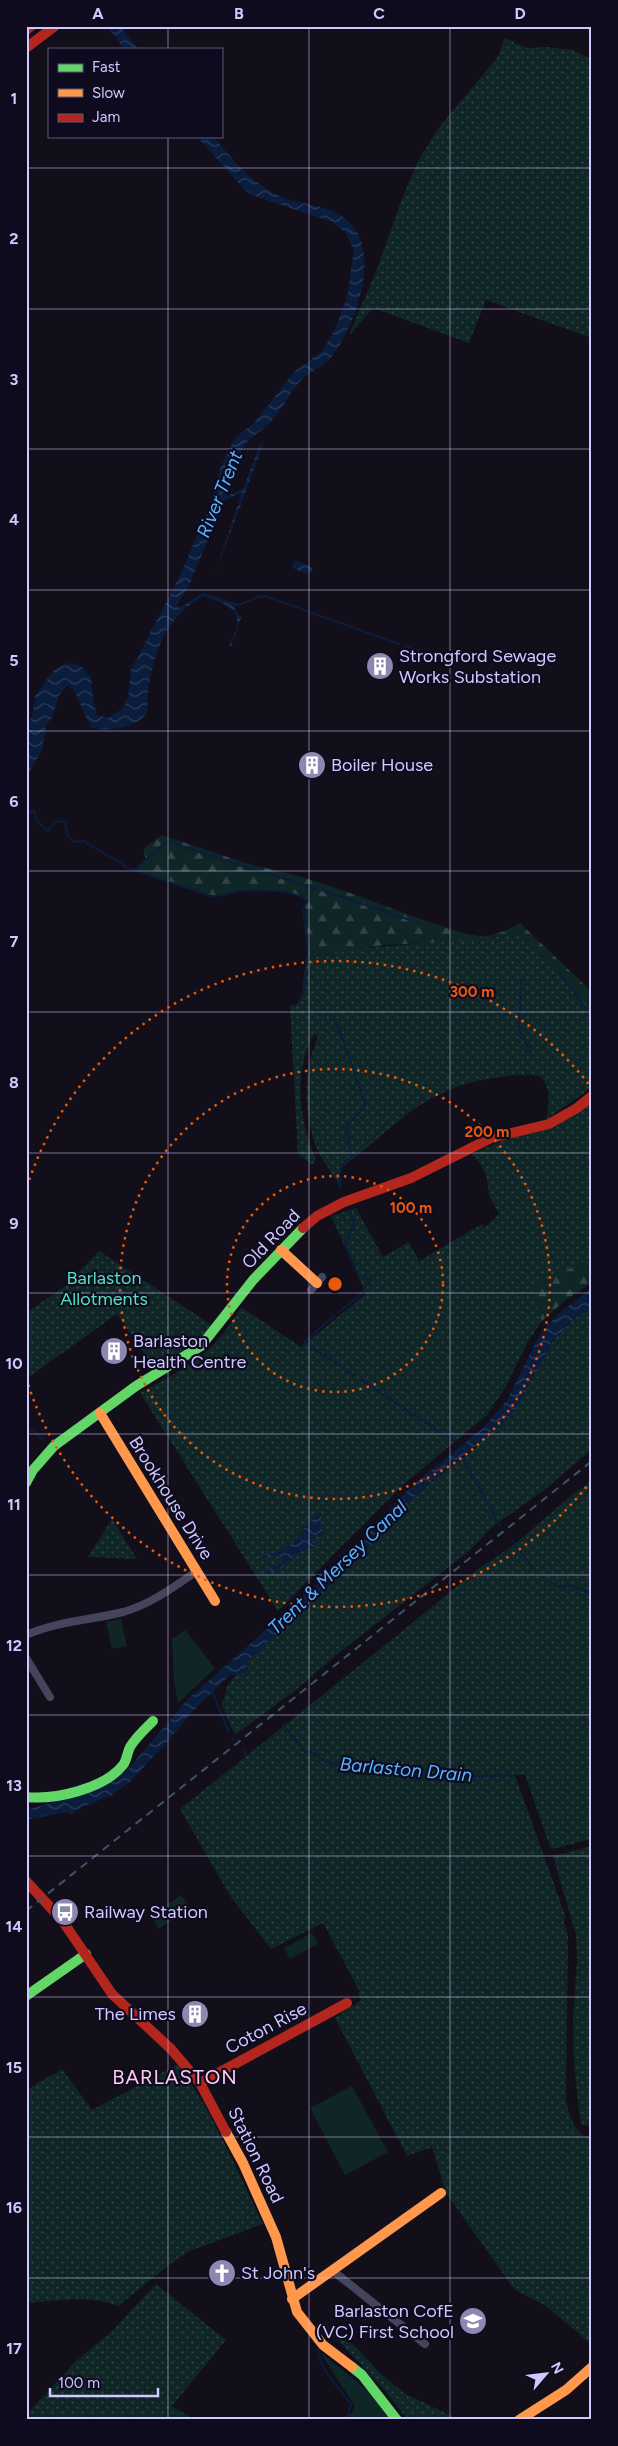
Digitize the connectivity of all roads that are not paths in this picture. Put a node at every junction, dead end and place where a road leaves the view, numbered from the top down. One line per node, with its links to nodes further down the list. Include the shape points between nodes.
1 (31, 26): 3 (main road)
2 (55, 26): 4 (main road)
3 (26, 30)
4 (26, 48)
5 (592, 1096): 6 (main road, Old Road, via 549,1124 491,1138 411,1178 329,1209 298,1232)
6 (281, 1250): 7 (main road); 8 (main road, Old Road, via 200,1346)
7 (317, 1283)
8 (100, 1413): 9 (main road, Old Road, via 54,1446); 10 (main road, Brookhouse Drive)
9 (26, 1483)
10 (197, 1571): 11 (main road, Brookhouse Drive); 12 (street, via 141,1606 62,1623)
11 (215, 1601)
12 (26, 1635)
13 (26, 1658): 14 (street)
14 (50, 1697)
15 (152, 1721): 16 (main road, via 129,1750 123,1765 112,1774 81,1790 37,1800)
16 (26, 1797)
17 (26, 1882): 18 (main road, Station Road, via 62,1920)
18 (86, 1954): 19 (main road); 21 (main road, Station Road, via 112,1994 171,2048)
19 (26, 1996)
20 (347, 2002): 21 (main road, Coton Rise)
21 (200, 2083): 24 (main road, Station Road, via 273,2228)
22 (441, 2193): 23 (main road)
23 (332, 2271): 24 (main road); 25 (street)
24 (292, 2299): 27 (main road, Station Road, via 305,2324 324,2345 362,2375)
25 (425, 2344)
26 (592, 2367): 28 (main road, via 566,2390)
27 (397, 2420)
28 (519, 2420)

